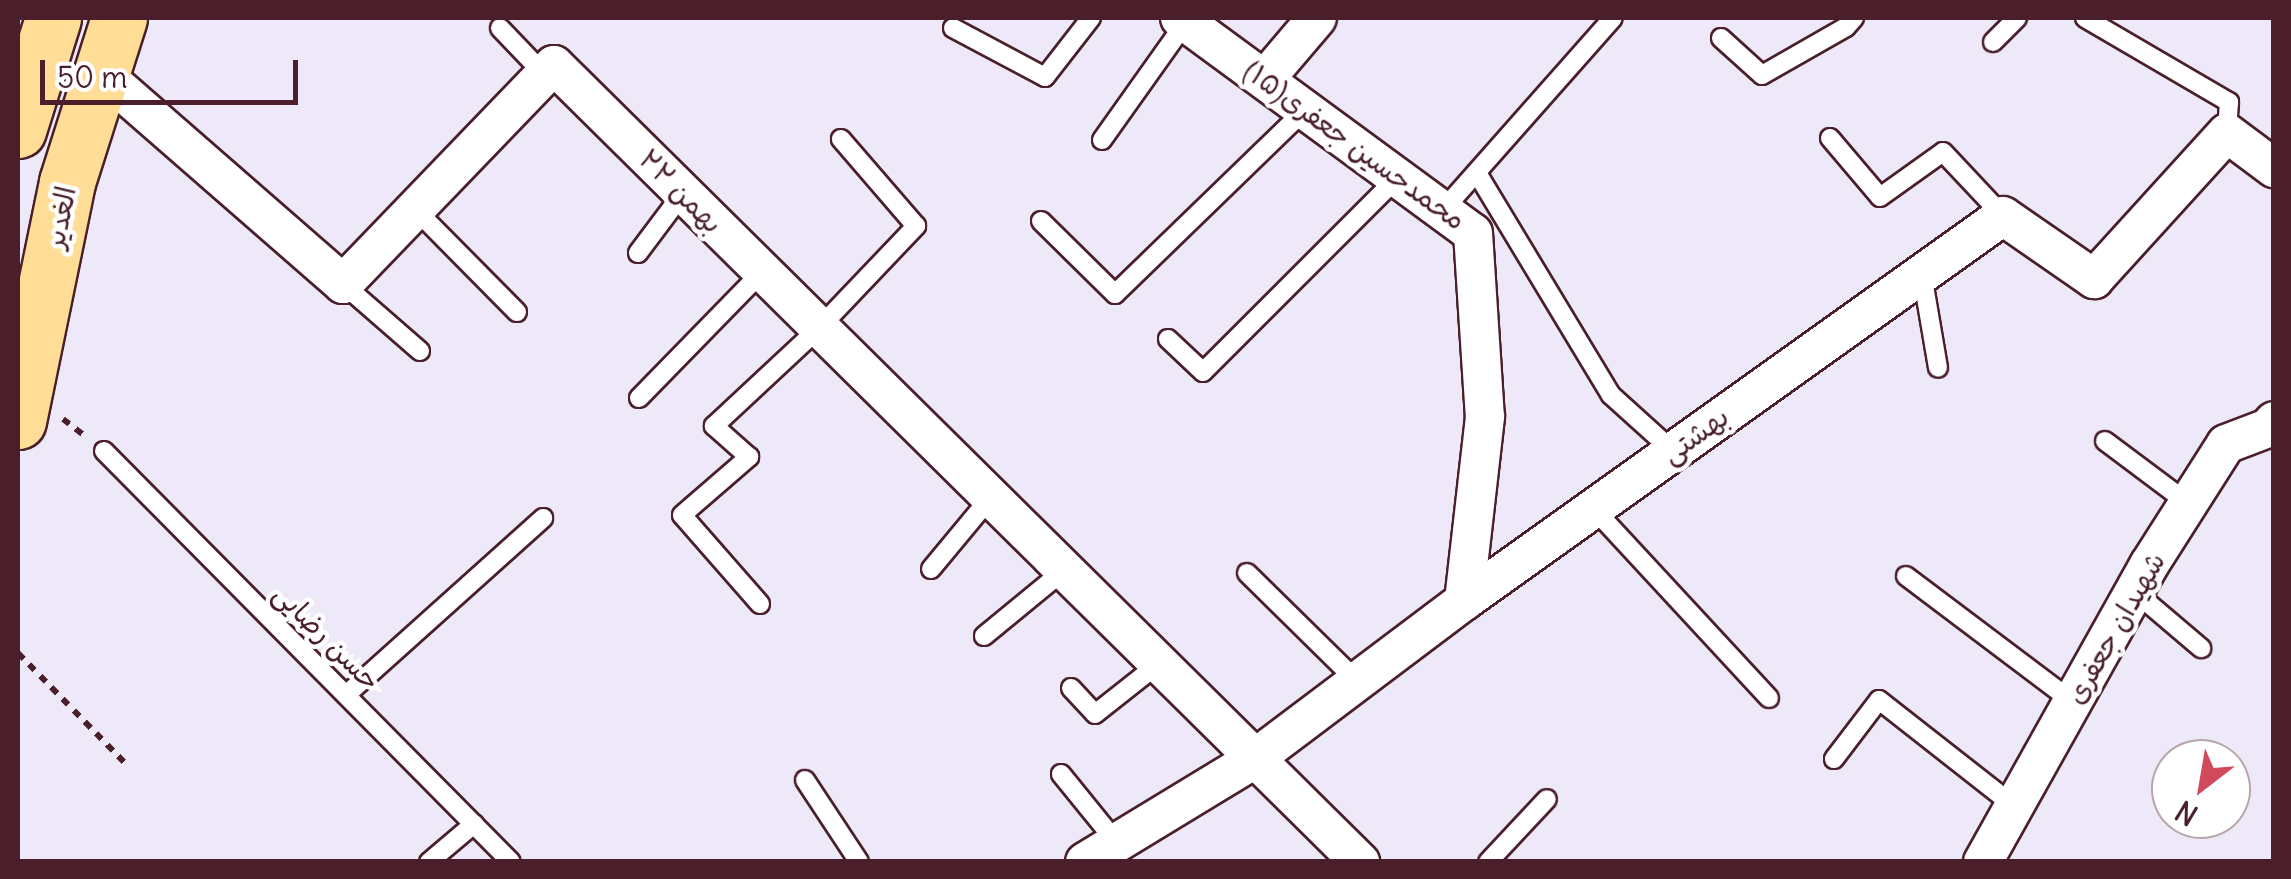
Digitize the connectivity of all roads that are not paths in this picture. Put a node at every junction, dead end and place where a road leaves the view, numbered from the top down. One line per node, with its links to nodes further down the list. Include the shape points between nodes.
1 (53, 18): 18 (main road)
2 (120, 18): 14 (main road, الغدیر)
3 (1091, 18): 11 (lane, via 1045,77)
4 (1318, 18): 16 (street)
5 (1614, 18): 24 (lane)
6 (1854, 18): 12 (lane, via 1762,75)
7 (2017, 18): 13 (lane)
8 (2085, 18): 19 (lane, via 2229,102)
9 (1183, 20): 16 (street, محمدحسین جعفری(۱۵)); 22 (lane)
10 (500, 28): 15 (lane)
11 (952, 28)
12 (1721, 38)
13 (1993, 42)
14 (98, 72): 34 (street); 41 (main road, الغدیر, via 67,182)
15 (545, 74): 26 (street, ۲۲ بهمن, via 554,65); 27 (street)
16 (1265, 79): 17 (street, محمدحسین جعفری(۱۵))
17 (1306, 109): 25 (street, محمدحسین جعفری(۱۵)); 30 (lane, via 1115,294)
18 (18, 130)
19 (2227, 133): 23 (street); 29 (street, via 2094,279)
20 (1830, 138): 29 (lane, via 1880,197 1943,152)
21 (841, 139): 36 (lane, via 916,226)
22 (1102, 140)
23 (2274, 168)
24 (1477, 172): 28 (lane); 45 (lane, via 1611,395)
25 (1398, 178): 28 (street, محمدحسین جعفری(۱۵)); 37 (lane, via 1203,372)
26 (683, 193): 31 (lane); 32 (street, ۲۲ بهمن)
27 (414, 209): 34 (street); 35 (lane)
28 (1443, 210): 55 (street, محمدحسین جعفری(۱۵), via 1474,232 1485,416)
29 (2003, 216): 33 (street, بهشتی)
30 (1041, 221)
31 (638, 253)
32 (762, 272): 36 (street, ۲۲ بهمن); 40 (lane)
33 (1922, 273): 39 (lane); 45 (street, بهشتی)
34 (343, 284): 38 (lane)
35 (517, 312)
36 (819, 328): 46 (street, ۲۲ بهمن); 56 (lane, via 714,426 749,457 682,515)
37 (1168, 339)
38 (420, 351)
39 (1938, 368)
40 (639, 398)
41 (18, 421)
42 (2274, 421): 47 (street, شهیدان جعفری, via 2226,444)
43 (2105, 441): 47 (lane)
44 (104, 451): 62 (lane, حسن رضایی)
45 (1673, 451): 48 (street, بهشتی)
46 (990, 498): 50 (lane); 51 (street, ۲۲ بهمن)
47 (2188, 504): 54 (street, شهیدان جعفری)
48 (1593, 508): 55 (street, بهشتی); 63 (lane)
49 (543, 518): 62 (lane)
50 (931, 569)
51 (1063, 571): 57 (lane); 59 (street, ۲۲ بهمن)
52 (1247, 573): 60 (lane)
53 (1906, 576): 64 (lane)
54 (2135, 592): 58 (lane); 64 (street, شهیدان جعفری)
55 (1464, 601): 60 (street, بهشتی)
56 (760, 604)
57 (984, 636)
58 (2201, 648)
59 (1157, 665): 61 (lane, via 1095,714); 66 (street, ۲۲ بهمن)
60 (1357, 681): 66 (street, بهشتی)
61 (1070, 688)
62 (346, 696): 71 (lane, حسن رضایی)
63 (1770, 698)
64 (2073, 702): 70 (street, شهیدان جعفری)
65 (1834, 758): 70 (lane, via 1879,700)
66 (1253, 760): 72 (street, بهشتی); 76 (street, ۲۲ بهمن)
67 (1060, 774): 72 (lane)
68 (805, 780): 75 (lane)
69 (1548, 800): 77 (lane)
70 (2014, 806): 78 (street, شهیدان جعفری)
71 (474, 824): 73 (lane); 74 (lane, حسن رضایی)
72 (1101, 852)
73 (429, 862)
74 (511, 862)
75 (859, 862)
76 (1360, 862)
77 (1488, 862)
78 (1983, 862)

